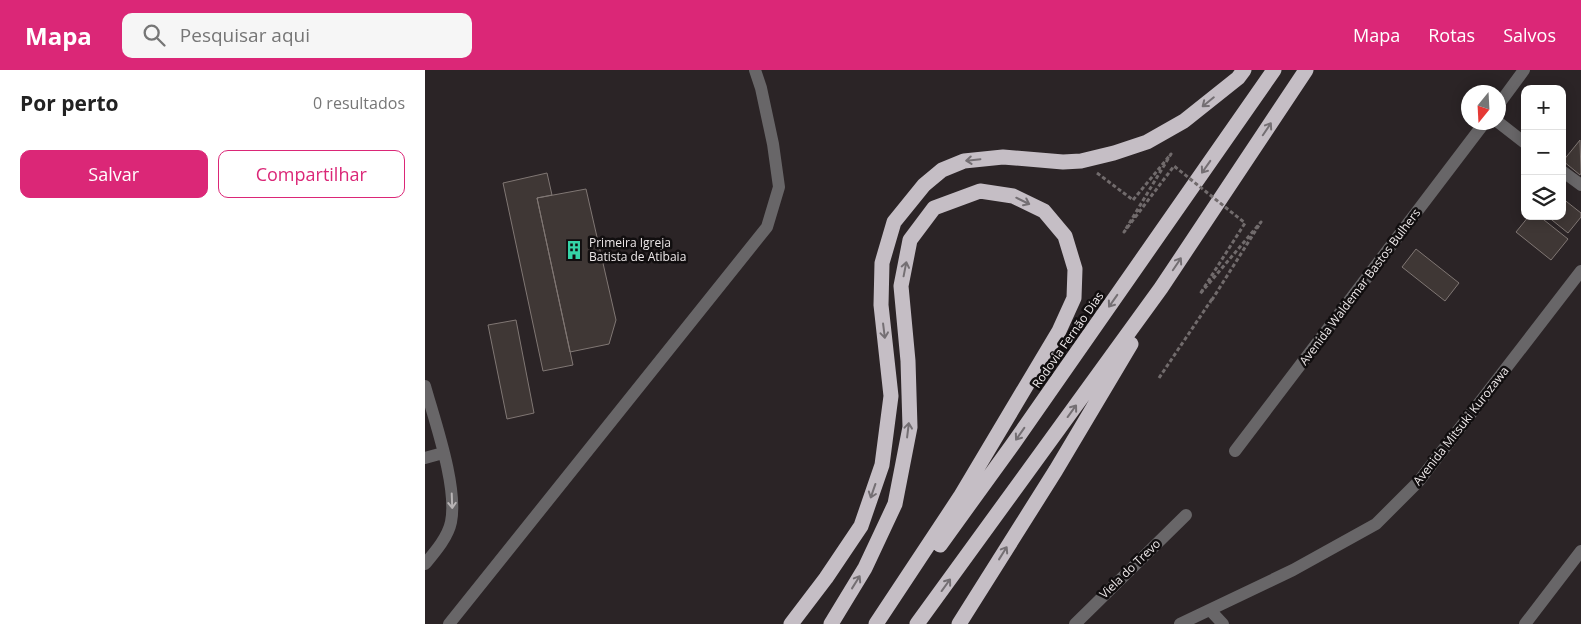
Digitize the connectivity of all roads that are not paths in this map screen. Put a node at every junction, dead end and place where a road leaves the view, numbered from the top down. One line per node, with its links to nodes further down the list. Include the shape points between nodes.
1 (755, 70): 22 (street, via 773,144 779,187 767,226)
2 (1244, 70): 23 (highway, one-way to 23, via 1192,115 1147,142 1081,161 1003,157 964,161 942,170 924,185 894,222 882,263 881,305 891,396 883,465 861,526)
3 (1274, 70): 26 (highway, Rodovia Fernão Dias, one-way to 26, via 1013,444)
4 (1306, 70): 13 (highway, one-way to 4)
5 (1524, 70): 6 (street)
6 (1506, 94)
7 (1506, 128): 9 (street)
8 (1479, 130): 15 (street, Avenida Waldemar Bastos Bulhers)
9 (1521, 140)
10 (1566, 174): 11 (street)
11 (1581, 185)
12 (1581, 271): 21 (street, Avenida Mitsuki Kurozawa, via 1419,481 1375,524 1293,570)
13 (1161, 288): 27 (highway, one-way to 13); 28 (highway, one-way to 13, via 1123,359)
14 (425, 386): 16 (street)
15 (1235, 451)
16 (443, 453): 17 (street); 20 (street, one-way to 20, via 453,500 451,523)
17 (425, 458)
18 (1186, 514): 29 (street, Viela do Trevo)
19 (1581, 551): 32 (street)
20 (425, 564)
21 (1210, 610): 30 (street, Avenida Mitsuki Kurozawa); 31 (street)
22 (449, 624)
23 (791, 624)
24 (831, 624): 25 (highway, one-way to 25, via 865,568 895,504 910,427 901,286 911,240 935,208 980,191 1013,196 1044,211 1065,236 1075,269 1074,298 1059,331 960,496)
25 (876, 624)
26 (882, 624)
27 (917, 624)
28 (959, 624)
29 (1075, 624)
30 (1180, 624)
31 (1223, 624)
32 (1525, 624)

